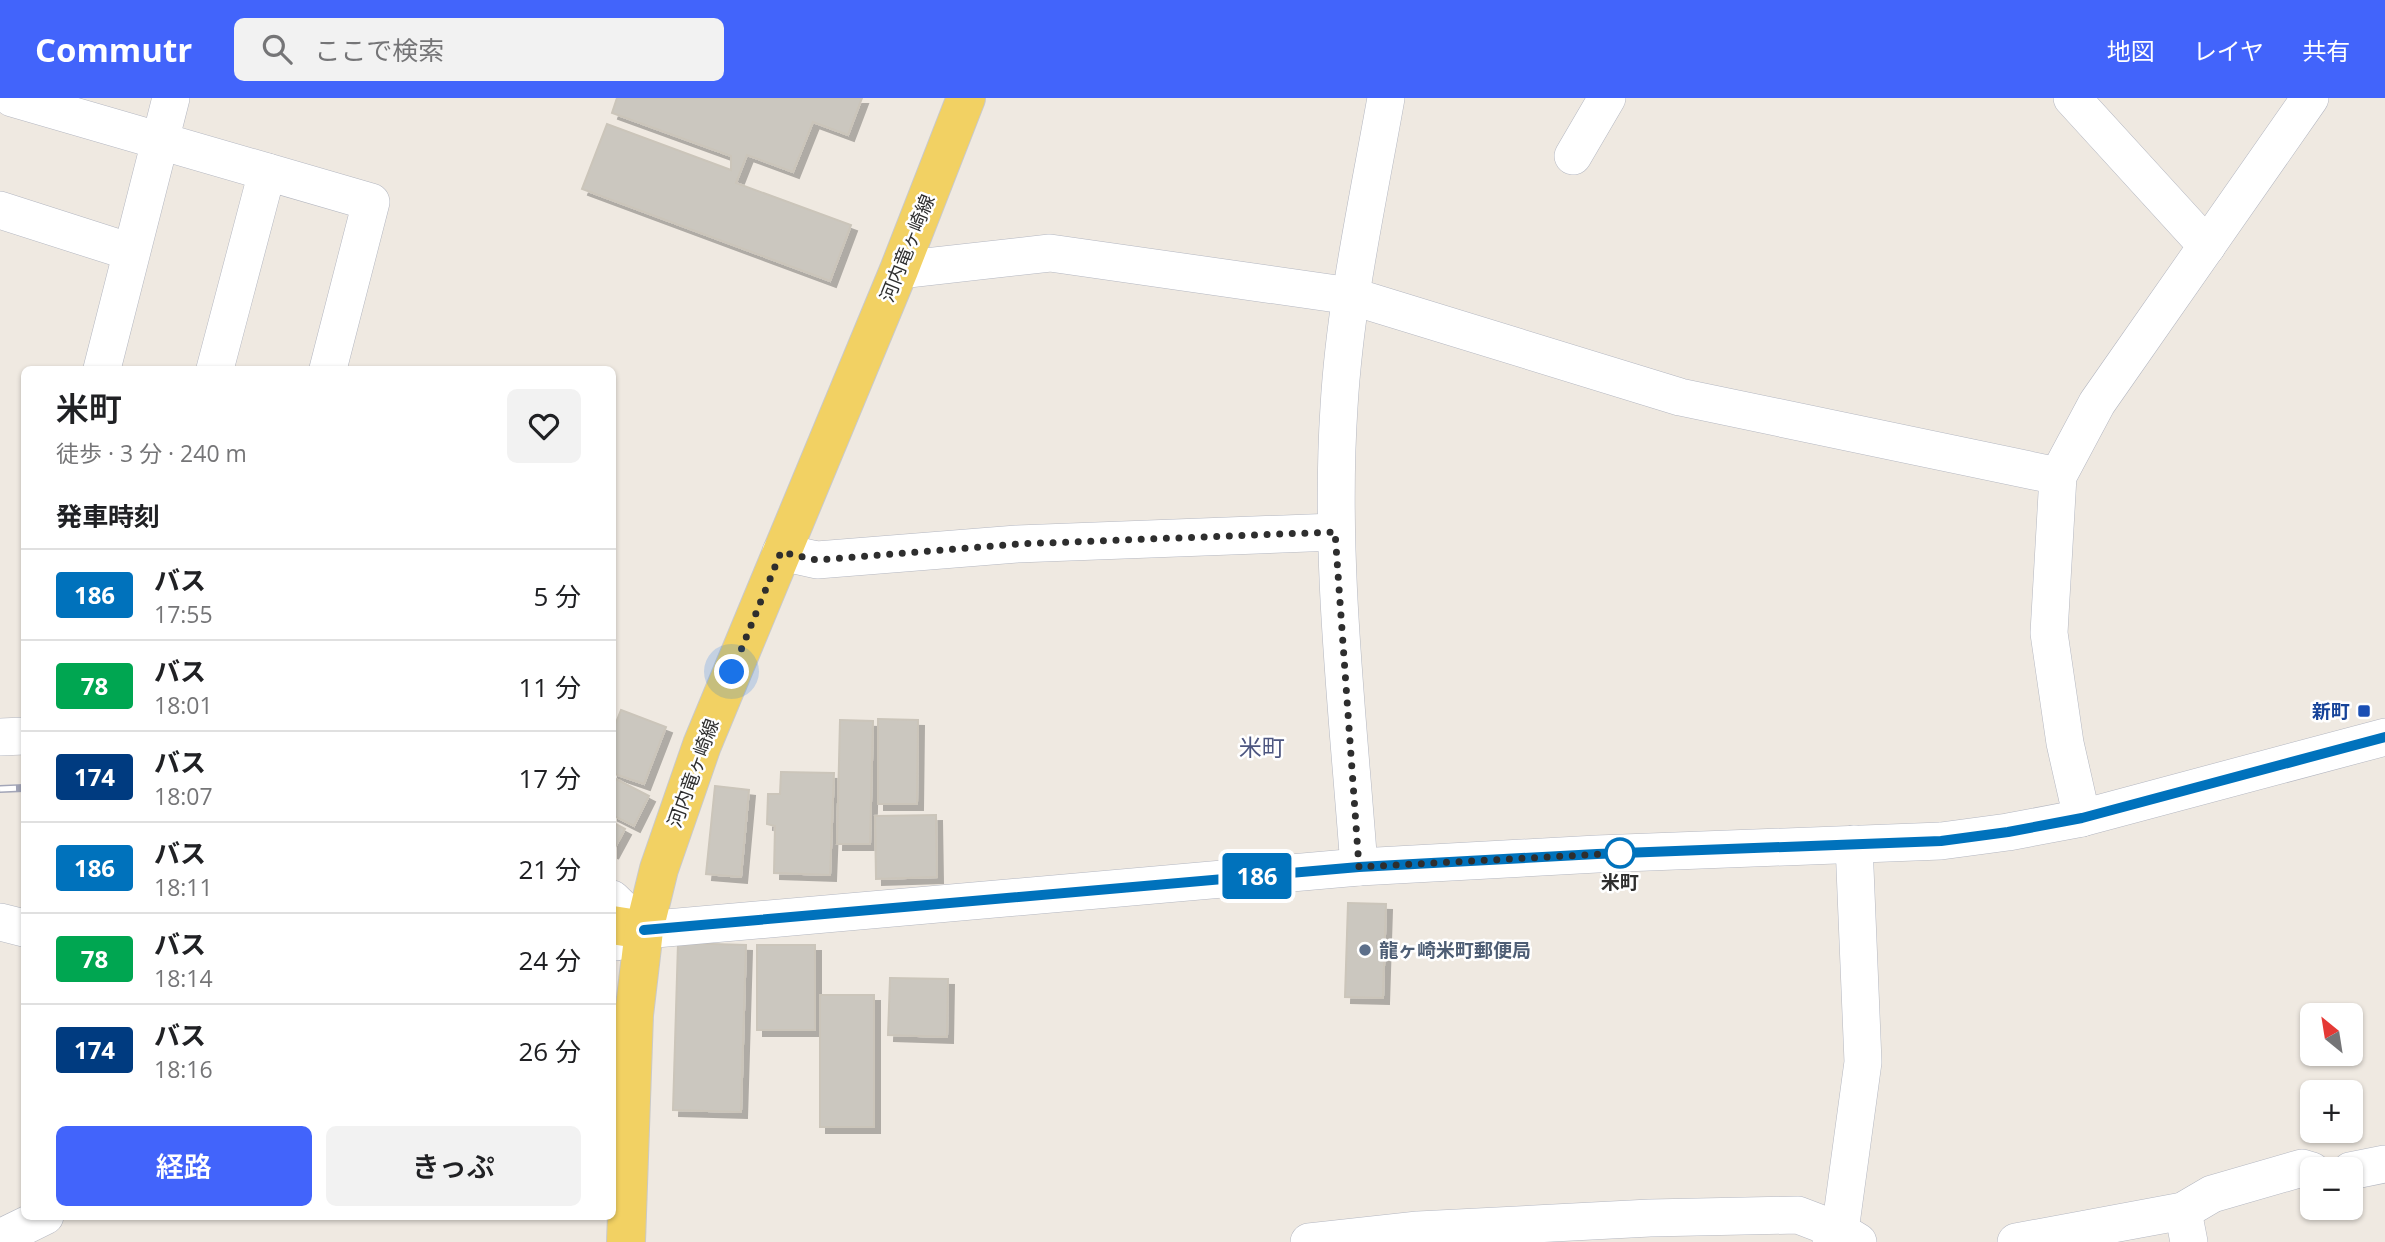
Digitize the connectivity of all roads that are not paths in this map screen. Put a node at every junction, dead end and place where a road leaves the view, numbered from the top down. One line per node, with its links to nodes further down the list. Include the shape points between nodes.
1 (12, 98): 8 (street)
2 (171, 98): 8 (street)
3 (967, 98): 14 (main road, 河内竜ヶ崎線)
4 (1386, 98): 15 (street)
5 (1607, 98): 9 (street)
6 (2072, 98): 12 (street)
7 (2310, 98): 12 (street)
8 (159, 141): 10 (street); 13 (street)
9 (1573, 156)
10 (267, 172): 17 (street); 18 (street, via 370,202)
11 (0, 210): 13 (street)
12 (2207, 246): 19 (street, via 2097,403)
13 (131, 253): 16 (street)
14 (899, 270): 15 (street, via 1049,253); 21 (main road, 河内竜ヶ崎線)
15 (1351, 296): 19 (street, via 1680,397); 20 (street, via 1339,406)
16 (103, 366)
17 (216, 366)
18 (329, 366)
19 (2058, 477): 25 (street, via 2049,633 2065,743)
20 (1335, 532): 21 (street, via 1017,544 817,560); 27 (street)
21 (781, 552): 31 (main road, 河内竜ヶ崎線, via 681,801 659,869)
22 (21, 736): 23 (street)
23 (0, 737)
24 (2385, 737): 25 (street)
25 (2082, 818): 26 (street, via 1941,841)
26 (1854, 844): 27 (street); 38 (street, via 1863,1062)
27 (1359, 867): 31 (street)
28 (616, 912): 31 (street)
29 (0, 922): 30 (street)
30 (21, 927)
31 (623, 933): 39 (main road, 河内竜ヶ崎線, via 634,1016)
32 (2385, 1164): 33 (street)
33 (2363, 1168)
34 (2300, 1169): 36 (street, via 2212,1194)
35 (37, 1220): 37 (street)
36 (2186, 1226): 41 (street)
37 (0, 1238)
38 (1843, 1238): 40 (street, via 1798,1215 1418,1230)
39 (626, 1242)
40 (1309, 1242)
41 (2016, 1242)

